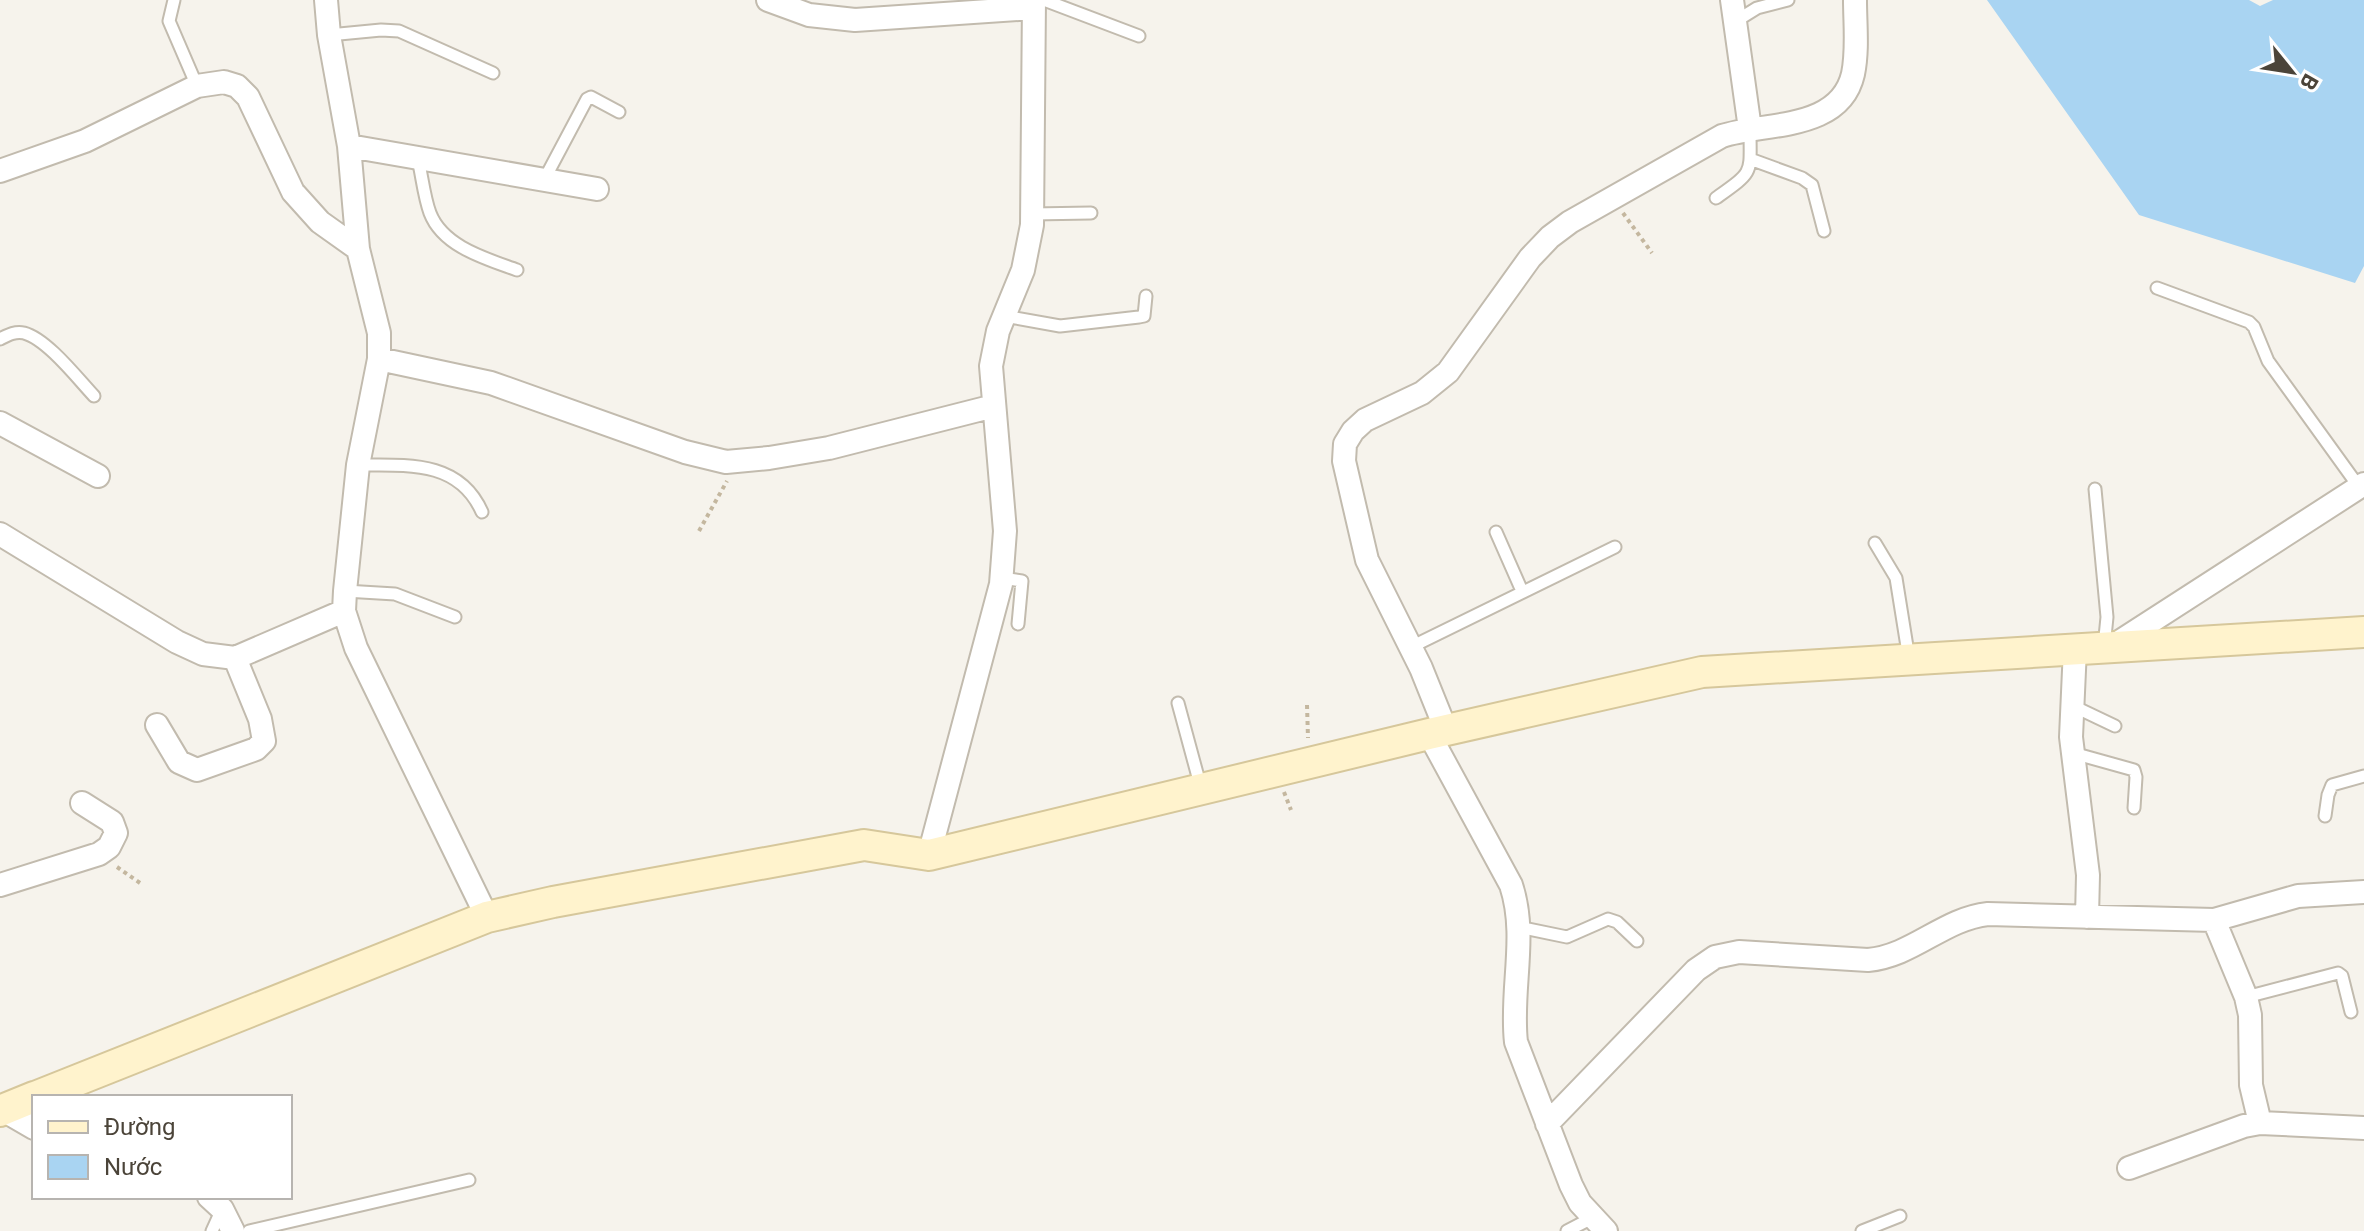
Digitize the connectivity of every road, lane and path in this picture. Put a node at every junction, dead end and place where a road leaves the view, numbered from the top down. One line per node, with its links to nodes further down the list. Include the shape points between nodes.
1 (174, 0): 11 (lane, via 169,21)
2 (326, 0): 8 (street)
3 (768, 0): 6 (street, via 809,15 855,20)
4 (1788, 0): 7 (lane)
5 (1855, 0): 13 (street, via 1855,58 1843,97 1812,118)
6 (1037, 3): 9 (lane); 23 (street)
7 (1734, 10): 13 (street)
8 (329, 35): 10 (lane, via 399,31); 14 (street)
9 (1139, 36)
10 (493, 73)
11 (197, 86): 17 (street, via 85,141); 25 (street, via 224,82 248,97 293,192 320,222)
12 (619, 112): 18 (lane, via 587,99)
13 (1750, 129): 16 (lane); 20 (street, via 1722,136)
14 (349, 146): 15 (street); 25 (street)
15 (418, 159): 18 (street); 27 (lane, via 431,215 443,232 472,254)
16 (1750, 159): 21 (lane, via 1747,176); 24 (lane, via 1812,185)
17 (0, 171)
18 (544, 180): 19 (street)
19 (597, 189)
20 (1612, 198): 26 (path); 53 (street, via 1570,222 1530,258 1436,384 1365,420 1345,444 1344,461 1367,560)
21 (1716, 198)
22 (1091, 213): 23 (lane)
23 (1032, 214): 30 (street, via 1029,248)
24 (1824, 231)
25 (358, 249): 32 (street, via 379,333)
26 (1652, 253)
27 (517, 270)
28 (2157, 288): 39 (lane, via 2249,322 2268,361)
29 (1146, 296): 30 (lane, via 1146,312 1139,317 1060,326)
30 (1004, 316): 34 (street, via 992,357)
31 (0, 339): 33 (lane, via 25,333)
32 (379, 359): 36 (street, via 491,383 685,452); 37 (street)
33 (94, 396)
34 (994, 406): 36 (street, via 829,448); 47 (street, via 1005,531)
35 (0, 423): 38 (street)
36 (738, 461): 42 (path)
37 (358, 465): 41 (lane, via 441,470 475,495); 49 (street)
38 (98, 476)
39 (2362, 485): 54 (street)
40 (2095, 489): 54 (lane, via 2107,617)
41 (482, 512)
42 (699, 531)
43 (1496, 532): 48 (lane)
44 (0, 534): 55 (street, via 177,642 203,654)
45 (1875, 543): 56 (lane, via 1896,578)
46 (1615, 547): 48 (lane)
47 (1002, 578): 51 (lane, via 1022,581); 71 (street)
48 (1522, 591): 53 (lane)
49 (344, 601): 50 (lane, via 395,594); 55 (street); 75 (street, via 356,648)
50 (455, 617)
51 (1018, 624)
52 (2364, 632): 54 (street)
53 (1411, 647): 62 (street, via 1429,684)
54 (2097, 647): 56 (street); 59 (street)
55 (235, 658): 60 (street, via 260,719 264,741 256,749 197,770 179,762)
56 (1909, 659): 62 (street, via 1702,672)
57 (1178, 703): 66 (lane)
58 (1307, 705): 64 (path)
59 (2071, 705): 61 (lane); 63 (street)
60 (157, 725)
61 (2115, 726)
62 (1438, 732): 64 (street); 78 (street, via 1511,885)
63 (2073, 753): 68 (lane, via 2134,770); 76 (street, via 2088,875)
64 (1309, 763): 66 (street)
65 (2364, 776): 69 (lane, via 2332,785)
66 (1201, 789): 71 (street)
67 (82, 803): 70 (street, via 112,822 116,833)
68 (2134, 808)
69 (2325, 816)
70 (99, 854): 72 (path); 73 (street)
71 (929, 855): 75 (street, via 864,845)
72 (140, 883)
73 (0, 885)
74 (2364, 892): 77 (street, via 2298,896)
75 (487, 917): 82 (street)
76 (2087, 917): 77 (street); 86 (street, via 1969,916 1886,958 1868,960 1739,952 1715,957 1696,970)
77 (2214, 920): 80 (street)
78 (1519, 927): 79 (lane, via 1567,937 1608,919); 86 (street, via 1516,1042)
79 (1637, 941)
80 (2246, 997): 81 (lane, via 2338,973); 85 (street, via 2251,1085)
81 (2351, 1012)
82 (39, 1095)
83 (32, 1098): 84 (street)
84 (2, 1110): 87 (street)
85 (2260, 1123): 88 (street); 89 (street)
86 (1547, 1124): 93 (street, via 1580,1203)
87 (32, 1127)
88 (2364, 1128)
89 (2129, 1168)
90 (469, 1180): 96 (lane)
91 (216, 1203): 94 (lane); 95 (street)
92 (1900, 1216): 98 (lane)
93 (1599, 1224): 97 (lane)
94 (212, 1231)
95 (233, 1231)
96 (249, 1231)
97 (1567, 1231)
98 (1862, 1231)

